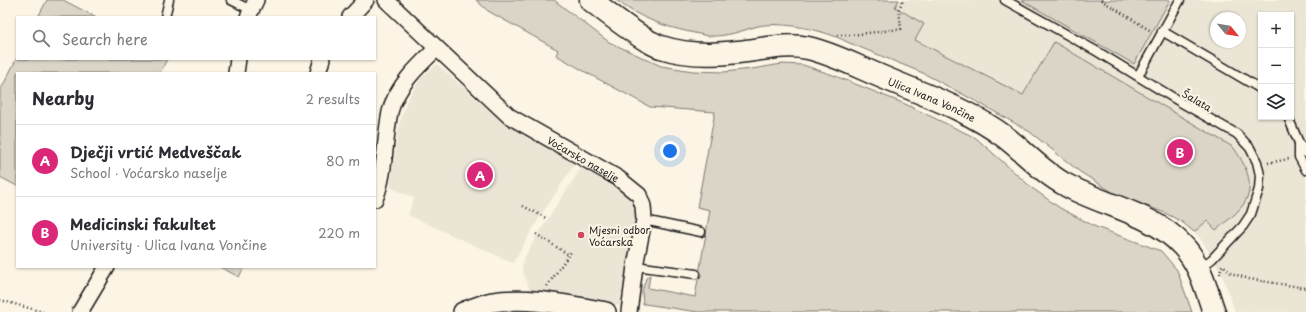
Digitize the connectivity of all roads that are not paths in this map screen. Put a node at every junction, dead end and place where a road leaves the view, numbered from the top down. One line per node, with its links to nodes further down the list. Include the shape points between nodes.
1 (169, 0): 9 (lane)
2 (231, 0): 8 (lane)
3 (366, 0): 10 (street)
4 (386, 0): 12 (street, Voćarsko naselje)
5 (591, 0): 27 (main road, Ulica Ivana Vončine, via 633,32 660,47 709,54 783,46 808,48 924,94 978,120 1005,137 1036,165 1067,186 1155,224 1183,246)
6 (1005, 0): 17 (lane, Šalata)
7 (1180, 0): 11 (lane)
8 (252, 9)
9 (165, 16)
10 (351, 16)
11 (1161, 34): 17 (lane); 18 (lane)
12 (436, 49): 22 (street, via 398,93 390,112 384,161); 23 (street, Voćarsko naselje, via 509,116 618,178 639,195)
13 (238, 60): 15 (street)
14 (322, 60): 16 (street)
15 (236, 72)
16 (318, 72)
17 (1138, 76): 27 (lane, Šalata, via 1237,134 1250,148 1258,166 1259,189 1251,214 1243,226)
18 (1258, 87)
19 (1289, 120): 20 (lane)
20 (1303, 155): 21 (lane)
21 (1306, 170)
22 (376, 196)
23 (644, 220): 24 (lane); 25 (street, Voćarsko naselje)
24 (701, 232)
25 (635, 266): 28 (lane); 32 (street, Voćarsko naselje)
26 (106, 268): 29 (street)
27 (1198, 269): 33 (main road, Ulica Ivana Vončine)
28 (696, 274)
29 (80, 312)
30 (463, 312): 31 (street, via 491,302 519,301 543,302)
31 (606, 312)
32 (629, 312)
33 (1214, 312)

